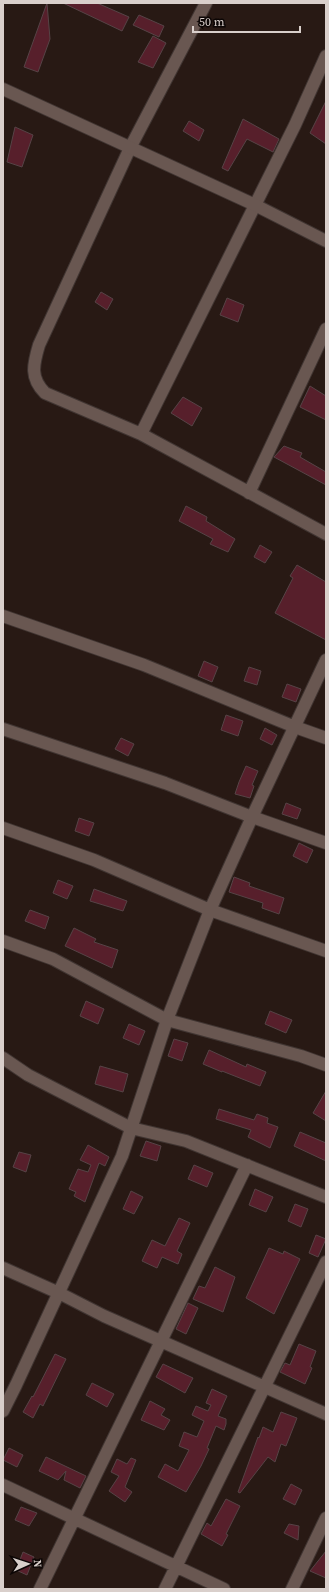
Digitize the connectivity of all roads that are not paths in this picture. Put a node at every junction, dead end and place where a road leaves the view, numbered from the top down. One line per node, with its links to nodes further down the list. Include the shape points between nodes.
1 (206, 3): 4 (street)
2 (326, 56): 5 (street)
3 (3, 90): 4 (street)
4 (130, 148): 5 (street); 8 (street, via 39,345 34,362 34,378 45,393)
5 (255, 205): 6 (street); 8 (street)
6 (326, 241)
7 (326, 329): 9 (street)
8 (141, 434): 9 (street)
9 (249, 493): 10 (street)
10 (326, 534)
11 (3, 616): 13 (street, via 144,665)
12 (326, 660): 13 (street)
13 (295, 726): 15 (street); 16 (street)
14 (3, 729): 16 (street, via 165,783)
15 (326, 738)
16 (252, 817): 18 (street); 19 (street)
17 (3, 828): 19 (street, via 94,860)
18 (326, 843)
19 (210, 910): 21 (street); 22 (street)
20 (3, 941): 22 (street, via 53,959)
21 (326, 951)
22 (167, 1020): 24 (street); 25 (street)
23 (3, 1058): 25 (street, via 28,1076)
24 (326, 1065)
25 (131, 1128): 26 (street, via 186,1141); 30 (street, via 122,1156)
26 (247, 1165): 27 (street); 31 (street)
27 (326, 1197)
28 (326, 1262): 32 (street)
29 (3, 1268): 30 (street)
30 (59, 1293): 31 (street); 33 (street)
31 (162, 1341): 32 (street); 37 (street)
32 (264, 1386): 34 (street); 38 (street)
33 (3, 1411)
34 (326, 1414)
35 (3, 1485): 37 (street)
36 (326, 1518): 42 (street)
37 (76, 1519): 38 (street); 39 (street)
38 (176, 1566): 40 (street); 41 (street)
39 (40, 1589)
40 (164, 1589)
41 (224, 1589)
42 (292, 1589)

